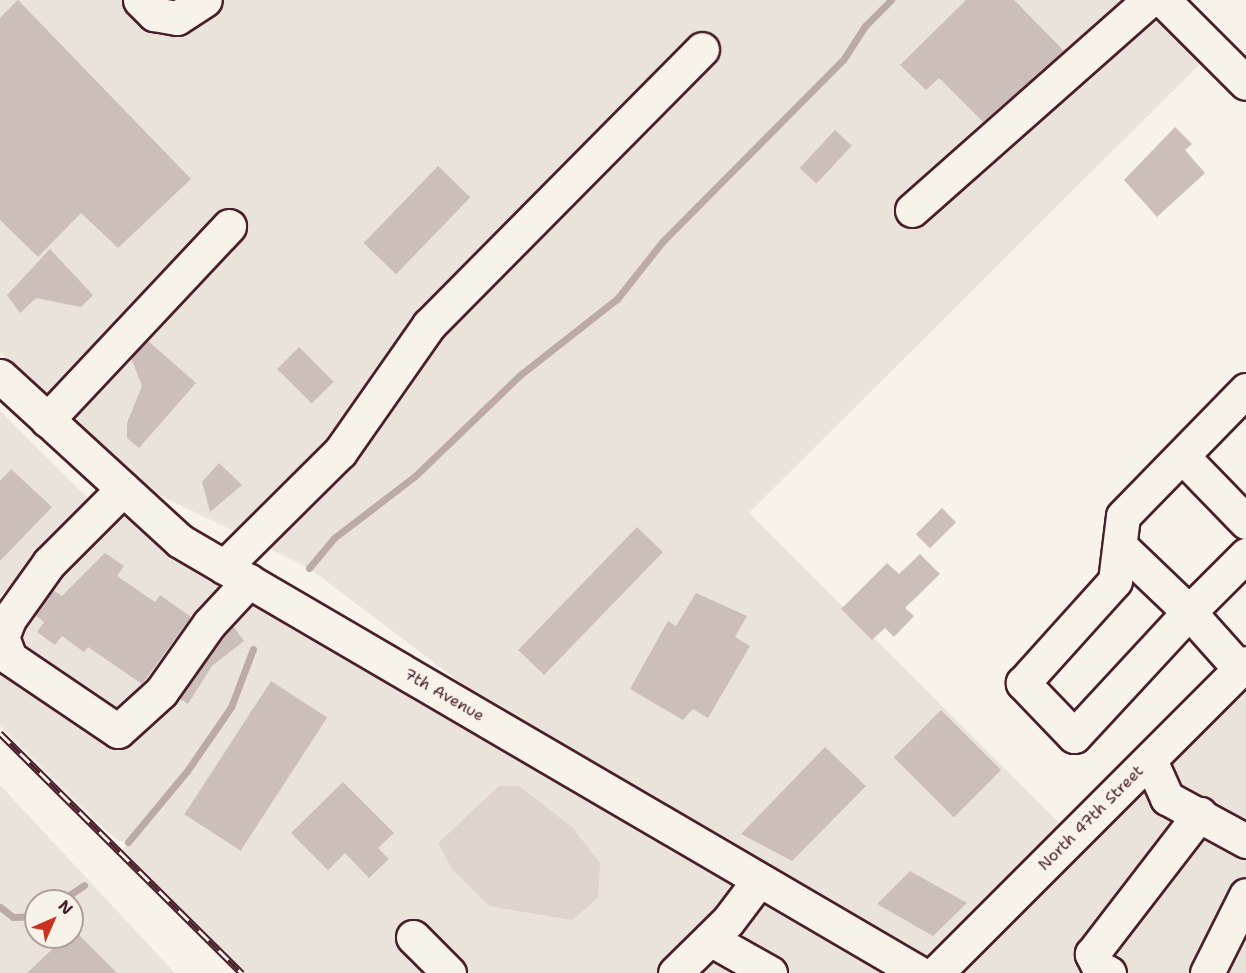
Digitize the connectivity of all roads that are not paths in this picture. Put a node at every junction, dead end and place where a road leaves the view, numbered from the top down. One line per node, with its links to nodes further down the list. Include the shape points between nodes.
1 (140, 0): 2 (street, via 154,14 177,18)
2 (205, 0)
3 (1149, 0): 7 (street)
4 (1163, 0): 6 (street)
5 (702, 49): 17 (street, via 429,325 340,452)
6 (1246, 83)
7 (912, 210)
8 (229, 226): 11 (street)
9 (0, 376): 11 (street, 7th Avenue)
10 (1246, 390): 12 (street)
11 (46, 420): 13 (street, 7th Avenue)
12 (1182, 456): 14 (street); 15 (street, via 1123,516)
13 (123, 489): 17 (street, 7th Avenue, via 180,541); 17 (street, via 37,578 9,619 2,637 10,658 118,731 161,692 209,624)
14 (1246, 522)
15 (1120, 546): 18 (street); 18 (street, via 1115,581 1023,683 1074,736)
16 (1246, 555): 18 (street)
17 (236, 574): 23 (street, 7th Avenue)
18 (1189, 612): 19 (street)
19 (1243, 666): 20 (street, North 47th Street)
20 (1150, 760): 21 (street, via 1167,798); 31 (street, North 47th Street)
21 (1200, 814): 22 (street); 32 (street, via 1092,954 1100,968)
22 (1246, 841)
23 (759, 879): 26 (street); 30 (street, 7th Avenue)
24 (1246, 895): 33 (street)
25 (413, 937): 27 (street)
26 (710, 939): 28 (street); 29 (street)
27 (449, 973)
28 (675, 973)
29 (770, 973)
30 (919, 973)
31 (936, 973)
32 (1109, 973)
33 (1207, 973)

